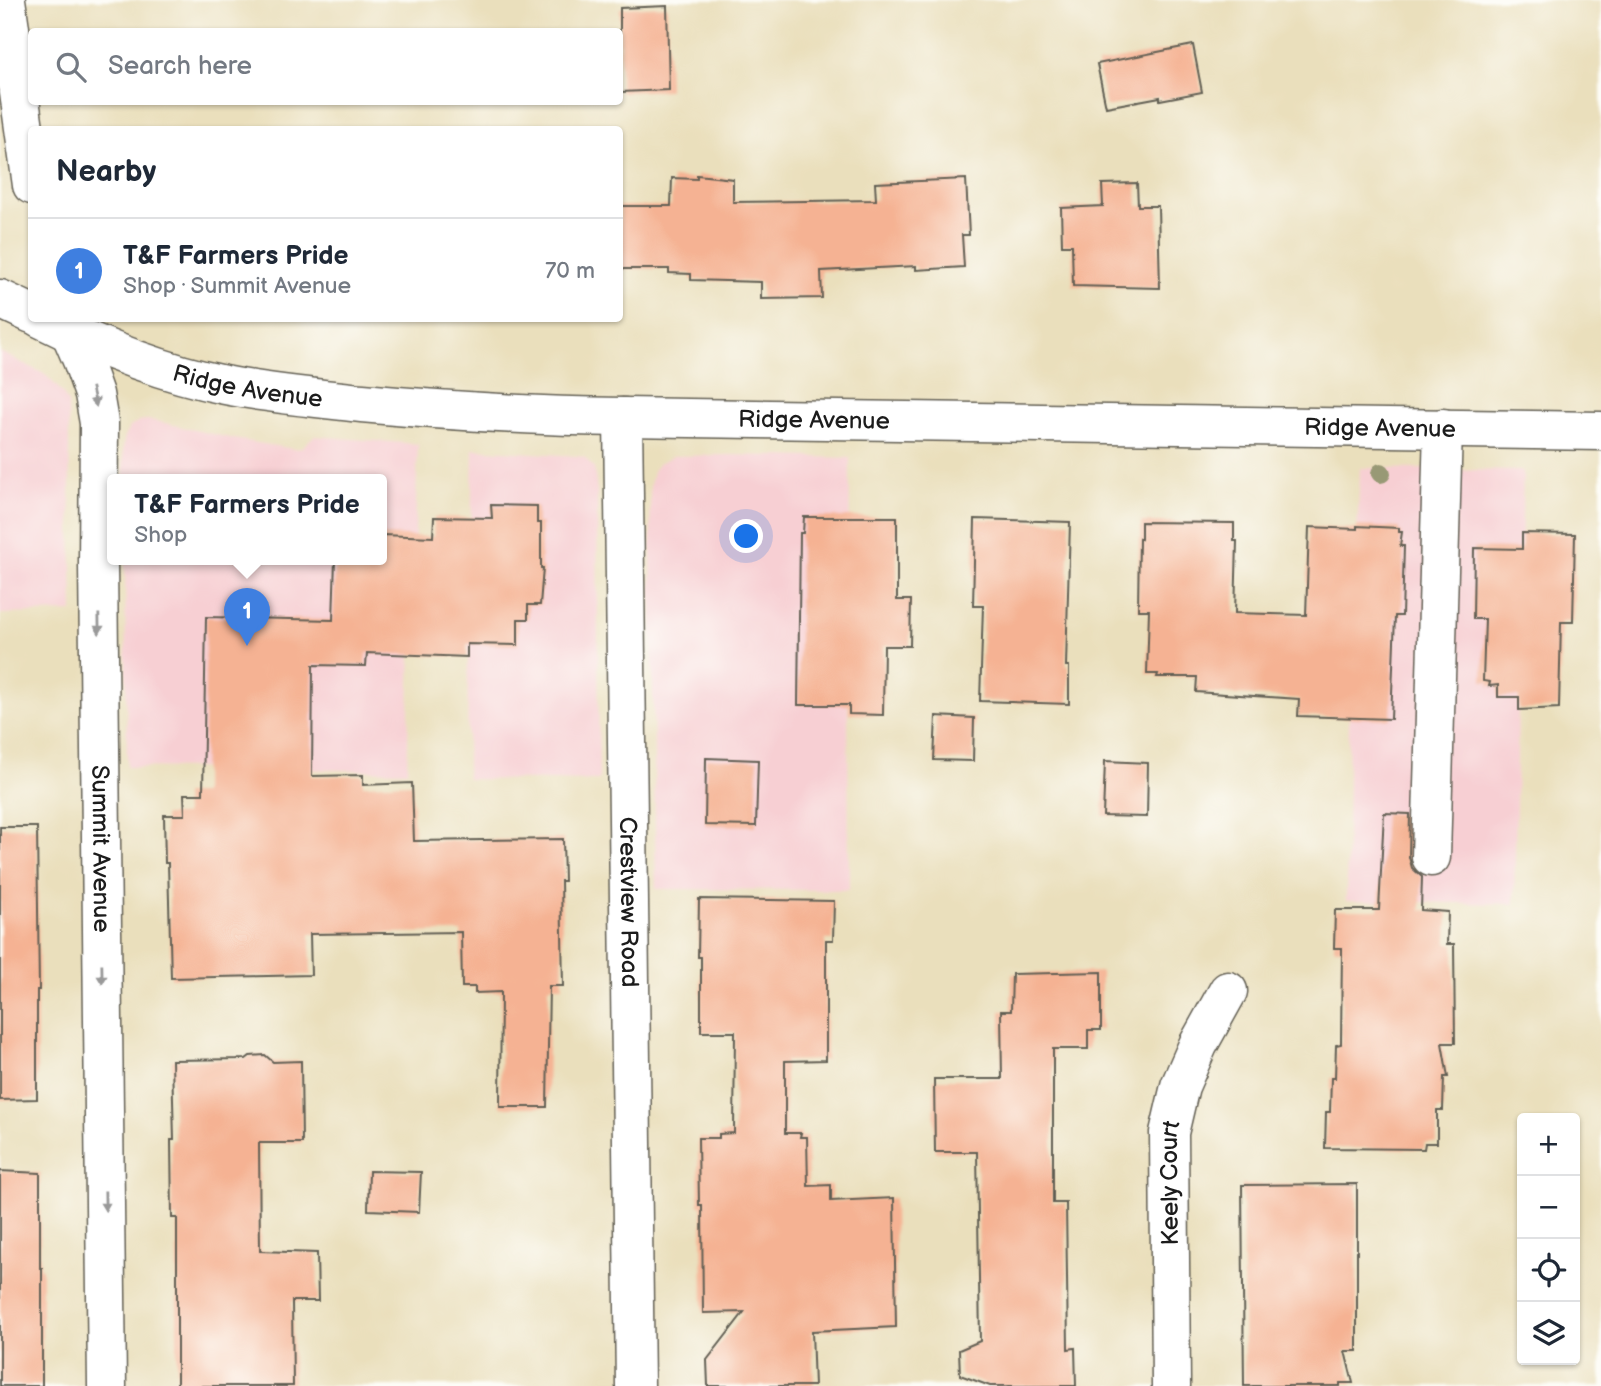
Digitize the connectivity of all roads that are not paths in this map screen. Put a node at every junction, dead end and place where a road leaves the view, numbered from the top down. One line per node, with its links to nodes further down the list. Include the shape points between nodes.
1 (6, 0): 2 (street)
2 (28, 157)
3 (0, 299): 4 (street)
4 (28, 312)
5 (58, 323): 6 (street, Ridge Avenue, via 173,371 224,385 438,410); 11 (street, Summit Avenue, one-way to 11, via 82,360 99,424)
6 (622, 417): 7 (street, Ridge Avenue); 12 (street, Crestview Road)
7 (1443, 428): 8 (street, Ridge Avenue); 9 (street)
8 (1601, 431)
9 (1431, 857)
10 (1228, 991): 13 (street, Keely Court, via 1180,1086 1169,1133)
11 (107, 1386)
12 (635, 1386)
13 (1171, 1386)

